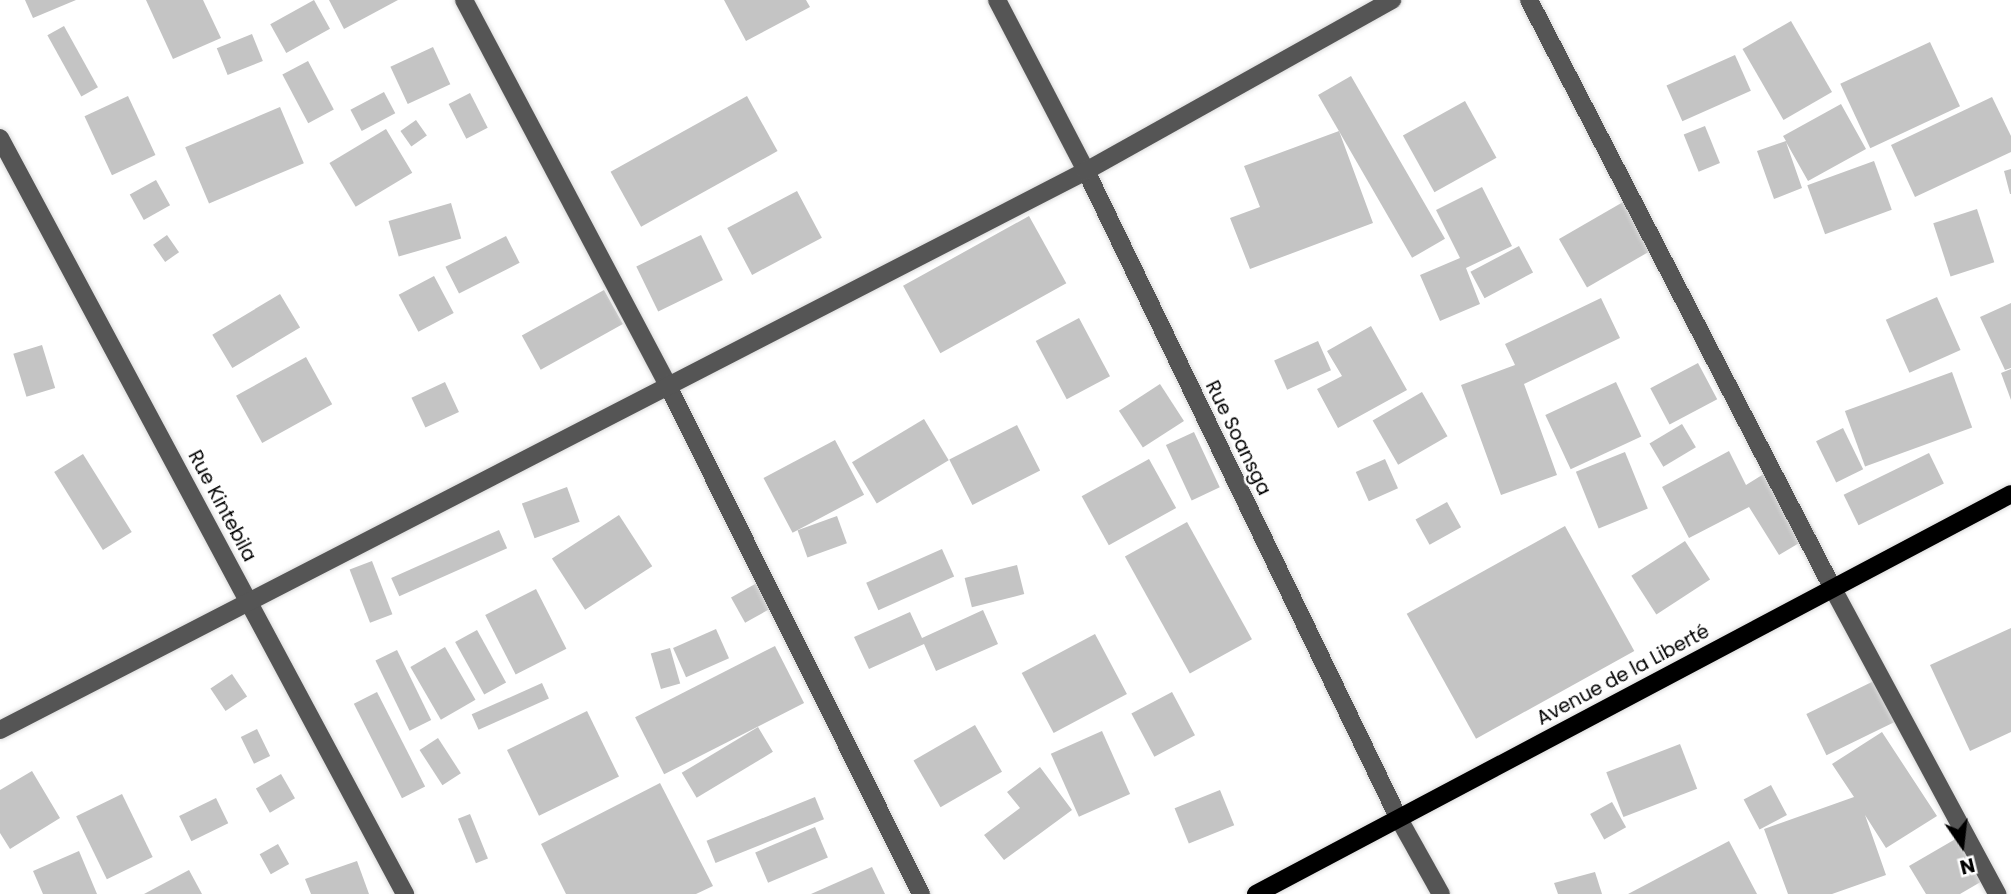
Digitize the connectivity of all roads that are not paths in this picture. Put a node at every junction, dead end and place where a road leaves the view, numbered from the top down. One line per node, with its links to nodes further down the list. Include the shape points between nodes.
1 (464, 0): 7 (street)
2 (998, 0): 6 (street, Rue Soansga)
3 (1392, 0): 6 (street)
4 (1529, 0): 9 (street)
5 (0, 138): 10 (street, Rue Kintebila)
6 (1086, 171): 7 (street); 12 (street, Rue Soansga)
7 (667, 384): 10 (street); 14 (street)
8 (2011, 495): 9 (main road, Avenue de la Liberté)
9 (1832, 587): 12 (main road, Avenue de la Liberté); 17 (street)
10 (250, 602): 11 (street); 13 (street, Rue Kintebila)
11 (0, 730)
12 (1399, 819): 15 (main road, Avenue de la Liberté); 16 (street, Rue Soansga)
13 (405, 894)
14 (921, 894)
15 (1256, 894)
16 (1441, 894)
17 (1997, 894)

